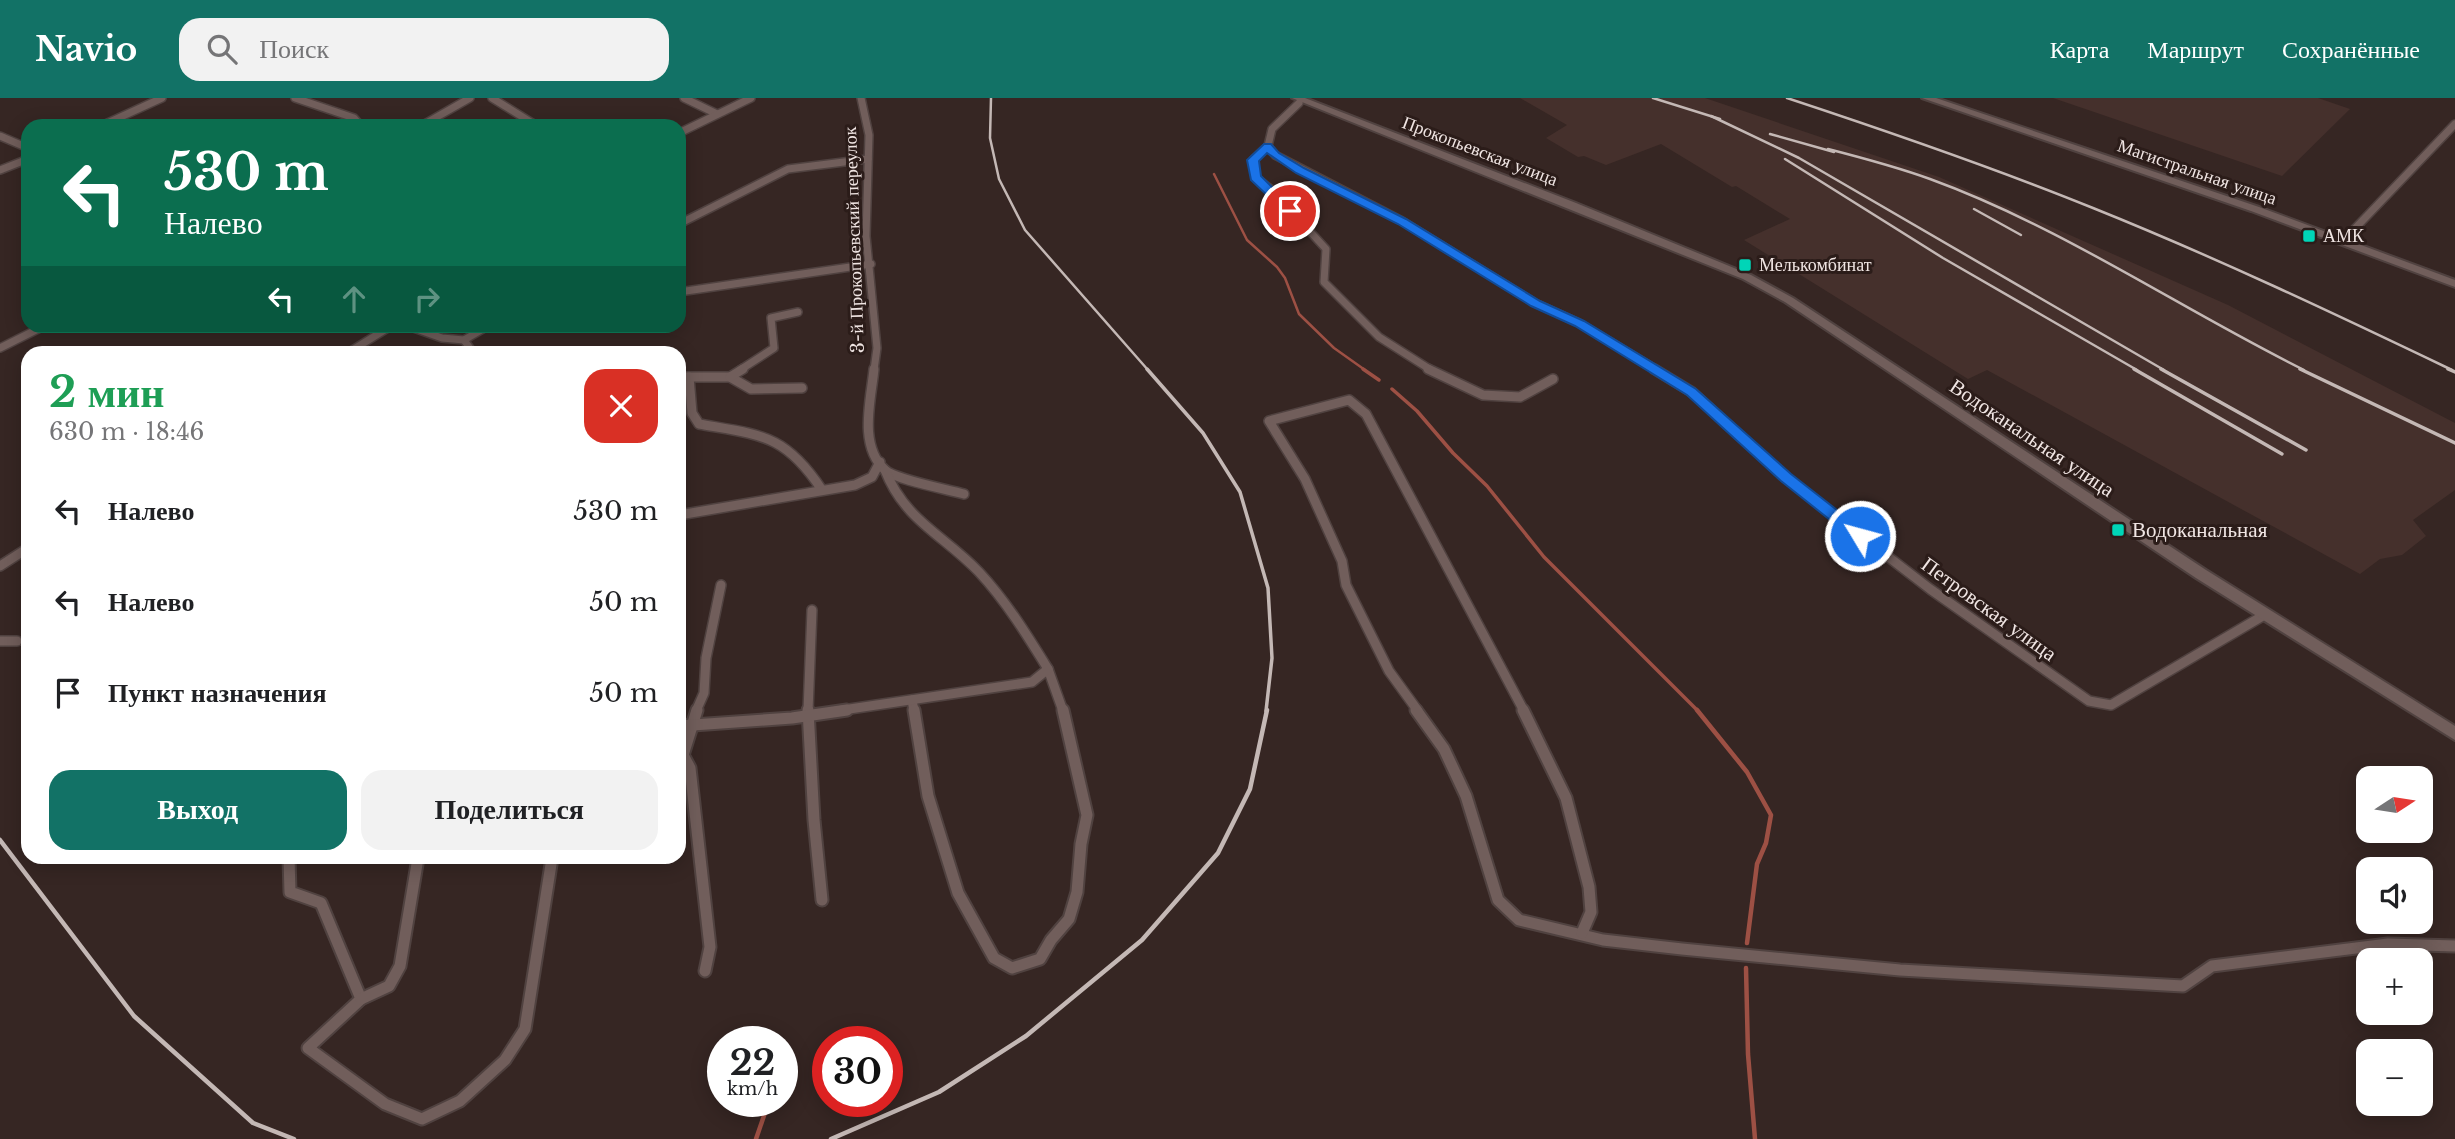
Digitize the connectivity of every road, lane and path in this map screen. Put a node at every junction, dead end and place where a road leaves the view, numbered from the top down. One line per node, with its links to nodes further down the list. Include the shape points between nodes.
1 (162, 98): 11 (street)
2 (295, 98): 12 (street)
3 (470, 98): 13 (street)
4 (492, 98): 14 (street)
5 (684, 98): 10 (street)
6 (751, 98): 10 (street)
7 (861, 98): 20 (street, 3-й Прокопьевский переулок)
8 (1927, 98): 25 (main road, Магистральная улица)
9 (1298, 100): 19 (street, via 1272,129); 23 (main road, Прокопьевская улица)
10 (717, 114): 16 (street)
11 (116, 119)
12 (355, 119)
13 (433, 119)
14 (526, 119)
15 (2455, 124): 25 (street)
16 (686, 130)
17 (0, 136): 18 (street)
18 (21, 145)
19 (1268, 146): 40 (street, via 1253,160 1255,177 1326,249 1324,282 1379,337 1432,372 1483,395 1520,397); 50 (street, Петровская улица, via 1275,155 1402,221 1692,392 1838,520 2026,660 2089,701 2111,705)
20 (869, 159): 24 (street, via 788,169); 26 (street, 3-й Прокопьевский переулок, via 866,210)
21 (21, 162): 22 (street)
22 (0, 170)
23 (1572, 205): 50 (main road, Водоканальная улица, via 1748,277 1789,300)
24 (686, 221)
25 (2343, 241): 27 (main road, Магистральная улица)
26 (871, 264): 28 (street); 42 (street, 3-й Прокопьевский переулок, via 877,348 868,421 870,444)
27 (2455, 284)
28 (686, 291)
29 (798, 312): 39 (street, via 771,318 774,348)
30 (30, 333): 37 (street)
31 (380, 333): 35 (street)
32 (428, 333): 34 (street)
33 (476, 333): 34 (street)
34 (464, 340): 36 (street)
35 (359, 346)
36 (468, 346)
37 (0, 348)
38 (689, 377): 39 (street); 43 (street, via 692,413 698,424 786,445)
39 (730, 377): 41 (street, via 751,389)
40 (1553, 379)
41 (802, 388)
42 (882, 466): 43 (street, via 855,485); 44 (street, via 907,479); 53 (street, 3-й Прокопьевский переулок, via 908,513 978,570)
43 (822, 490): 45 (street)
44 (964, 494)
45 (686, 514)
46 (21, 552): 47 (street)
47 (0, 566)
48 (722, 584): 56 (street, via 706,658 704,693)
49 (812, 610): 55 (street)
50 (2266, 614): 58 (main road, Водоканальная улица)
51 (17, 640): 52 (street)
52 (0, 641)
53 (1048, 669): 54 (street, via 1032,682); 54 (street, 3-й Прокопьевский переулок, via 1063,710 1087,815 1069,919 1040,958 1012,968 994,958 958,893 928,796)
54 (912, 700): 55 (street)
55 (810, 715): 57 (street); 63 (street)
56 (686, 723)
57 (686, 725)
58 (2455, 734)
59 (686, 761): 66 (street, via 710,947)
60 (289, 864): 67 (street, via 290,892 321,902)
61 (417, 864): 67 (street, via 400,967 389,986)
62 (551, 864): 67 (street, via 525,1029 505,1060 460,1101 422,1119 385,1104 309,1048)
63 (822, 900)
64 (1581, 933): 64 (street, via 1519,920 1498,900 1466,796 1444,750 1389,671 1346,585 1342,561 1305,479 1269,421 1349,400 1366,414 1566,798 1589,887 1591,912); 65 (street, via 1642,945 1900,970 2183,986 2212,966 2388,944)
65 (2455, 946)
66 (705, 971)
67 (361, 999)

